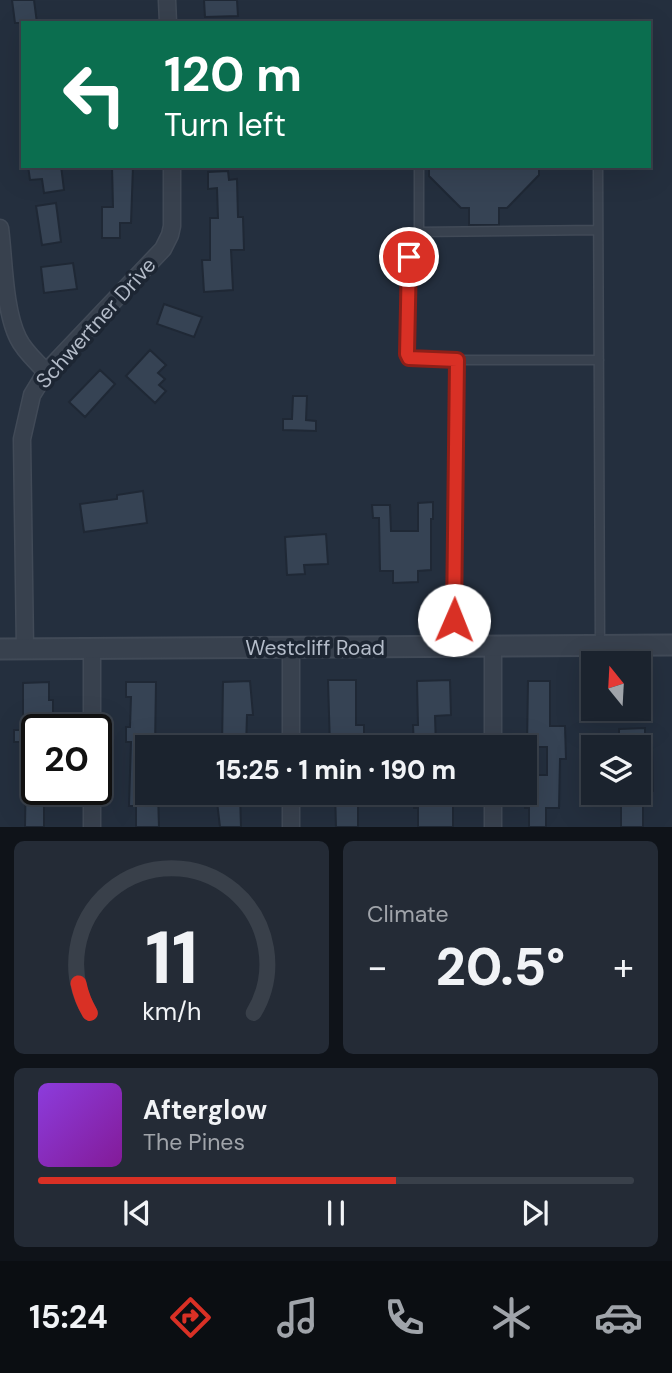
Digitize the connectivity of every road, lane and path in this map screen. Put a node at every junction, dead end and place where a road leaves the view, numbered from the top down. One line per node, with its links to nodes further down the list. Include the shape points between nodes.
1 (167, 0): 2 (street)
2 (168, 21)
3 (172, 168): 11 (street, Schwertner Drive, via 172,226 163,249)
4 (419, 168): 8 (lane)
5 (598, 168): 7 (lane)
6 (0, 228): 11 (street, via 11,316 19,339)
7 (598, 230): 8 (lane); 10 (lane)
8 (419, 232): 9 (lane, via 410,238 407,354 412,360)
9 (457, 360): 10 (lane); 14 (lane)
10 (599, 360): 13 (lane)
11 (46, 372): 18 (street, Schwertner Drive, via 32,395 22,439)
12 (672, 645): 13 (street, Westcliff Road)
13 (600, 646): 15 (street, Westcliff Road)
14 (454, 647): 15 (street, Westcliff Road); 16 (street, Westcliff Road)
15 (493, 647): 22 (street)
16 (291, 648): 19 (street, Westcliff Road); 21 (street)
17 (0, 649): 18 (street, Westcliff Road)
18 (25, 649): 19 (street, Westcliff Road)
19 (92, 649): 20 (street)
20 (92, 714)
21 (291, 735)
22 (493, 735)
23 (92, 805): 26 (street)
24 (291, 805): 27 (street)
25 (493, 805): 28 (street)
26 (92, 827)
27 (291, 827)
28 (493, 827)

